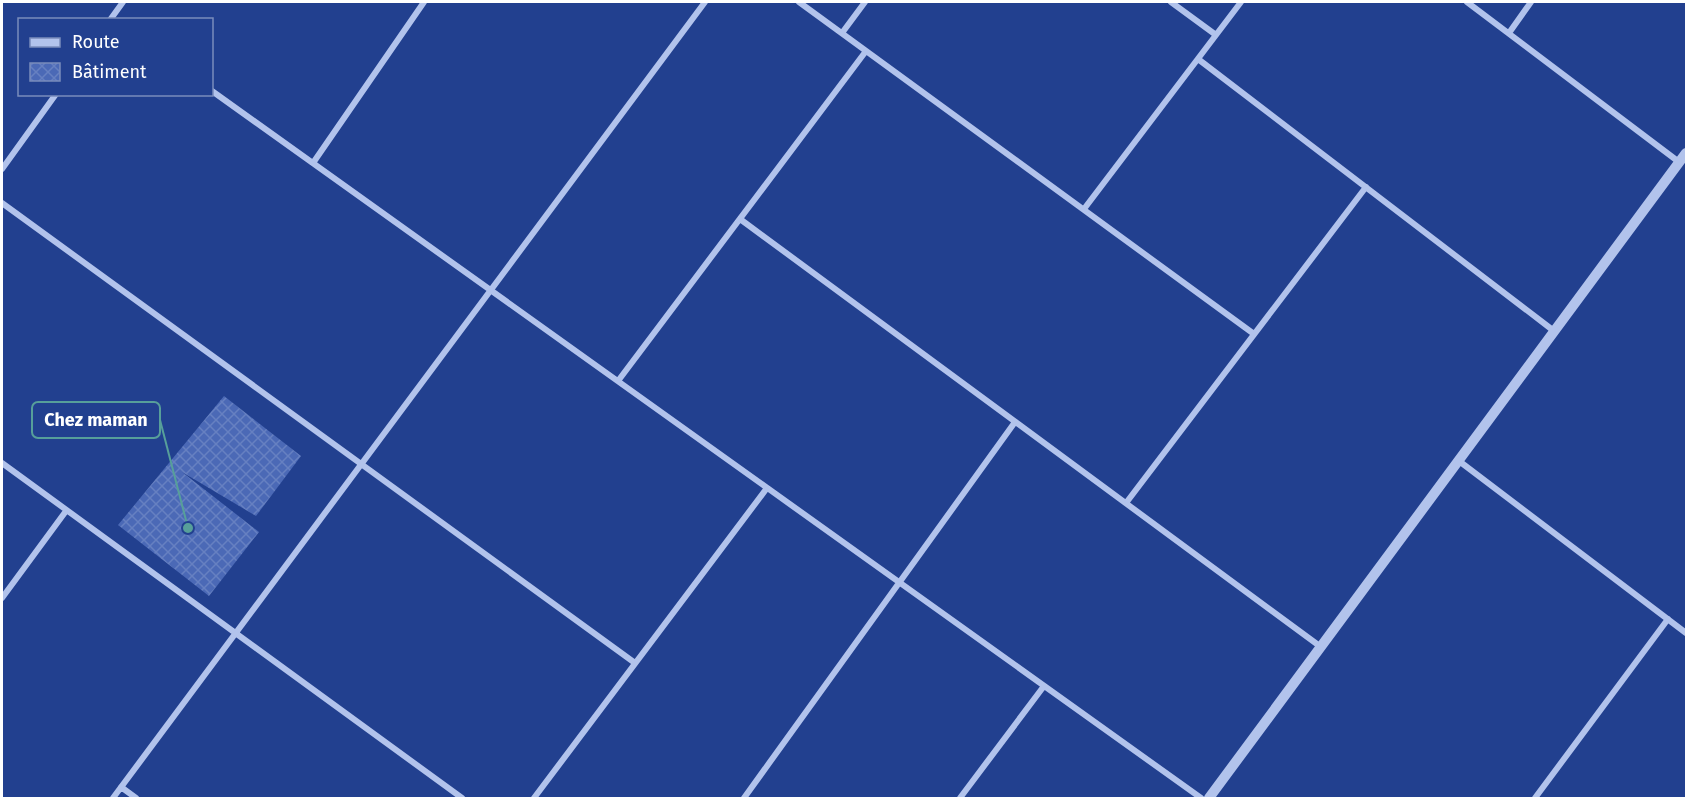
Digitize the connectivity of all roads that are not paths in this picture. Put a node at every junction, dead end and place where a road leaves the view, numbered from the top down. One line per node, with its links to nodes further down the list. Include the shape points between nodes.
1 (123, 2): 10 (street)
2 (424, 2): 20 (street)
3 (705, 2): 26 (street)
4 (799, 2): 11 (street)
5 (865, 2): 11 (street)
6 (1171, 2): 13 (street)
7 (1241, 2): 13 (street)
8 (1467, 2): 12 (street)
9 (1531, 2): 12 (street)
10 (112, 18)
11 (842, 33): 14 (street)
12 (1509, 33): 19 (street)
13 (1216, 35): 15 (street)
14 (866, 51): 24 (street); 25 (street)
15 (1198, 59): 22 (street); 24 (street)
16 (213, 92): 20 (street)
17 (55, 96): 21 (street)
18 (1686, 153): 19 (street)
19 (1679, 162): 27 (street)
20 (313, 163): 26 (street)
21 (2, 169)
22 (1366, 187): 27 (street); 28 (street)
23 (2, 203): 33 (street)
24 (1084, 209): 28 (street)
25 (740, 219): 29 (street); 30 (street)
26 (490, 290): 29 (street); 33 (street)
27 (1554, 331): 31 (street)
28 (1254, 334): 35 (street)
29 (618, 381): 34 (street)
30 (1015, 422): 35 (street); 37 (street)
31 (1459, 461): 39 (street); 42 (street)
32 (2, 463): 36 (street)
33 (361, 464): 41 (street); 43 (street)
34 (767, 488): 37 (street); 43 (street)
35 (1126, 503): 42 (street)
36 (66, 510): 38 (street); 41 (street)
37 (899, 583): 44 (street); 50 (street)
38 (2, 598)
39 (1668, 619): 40 (street); 54 (street)
40 (1686, 633)
41 (235, 634): 45 (street); 48 (street)
42 (1321, 647): 53 (street)
43 (635, 663): 49 (street)
44 (1044, 686): 51 (street); 52 (street)
45 (121, 787): 46 (street); 47 (street)
46 (112, 798)
47 (136, 798)
48 (462, 798)
49 (534, 798)
50 (744, 798)
51 (960, 798)
52 (1201, 798)
53 (1209, 798)
54 (1535, 798)

